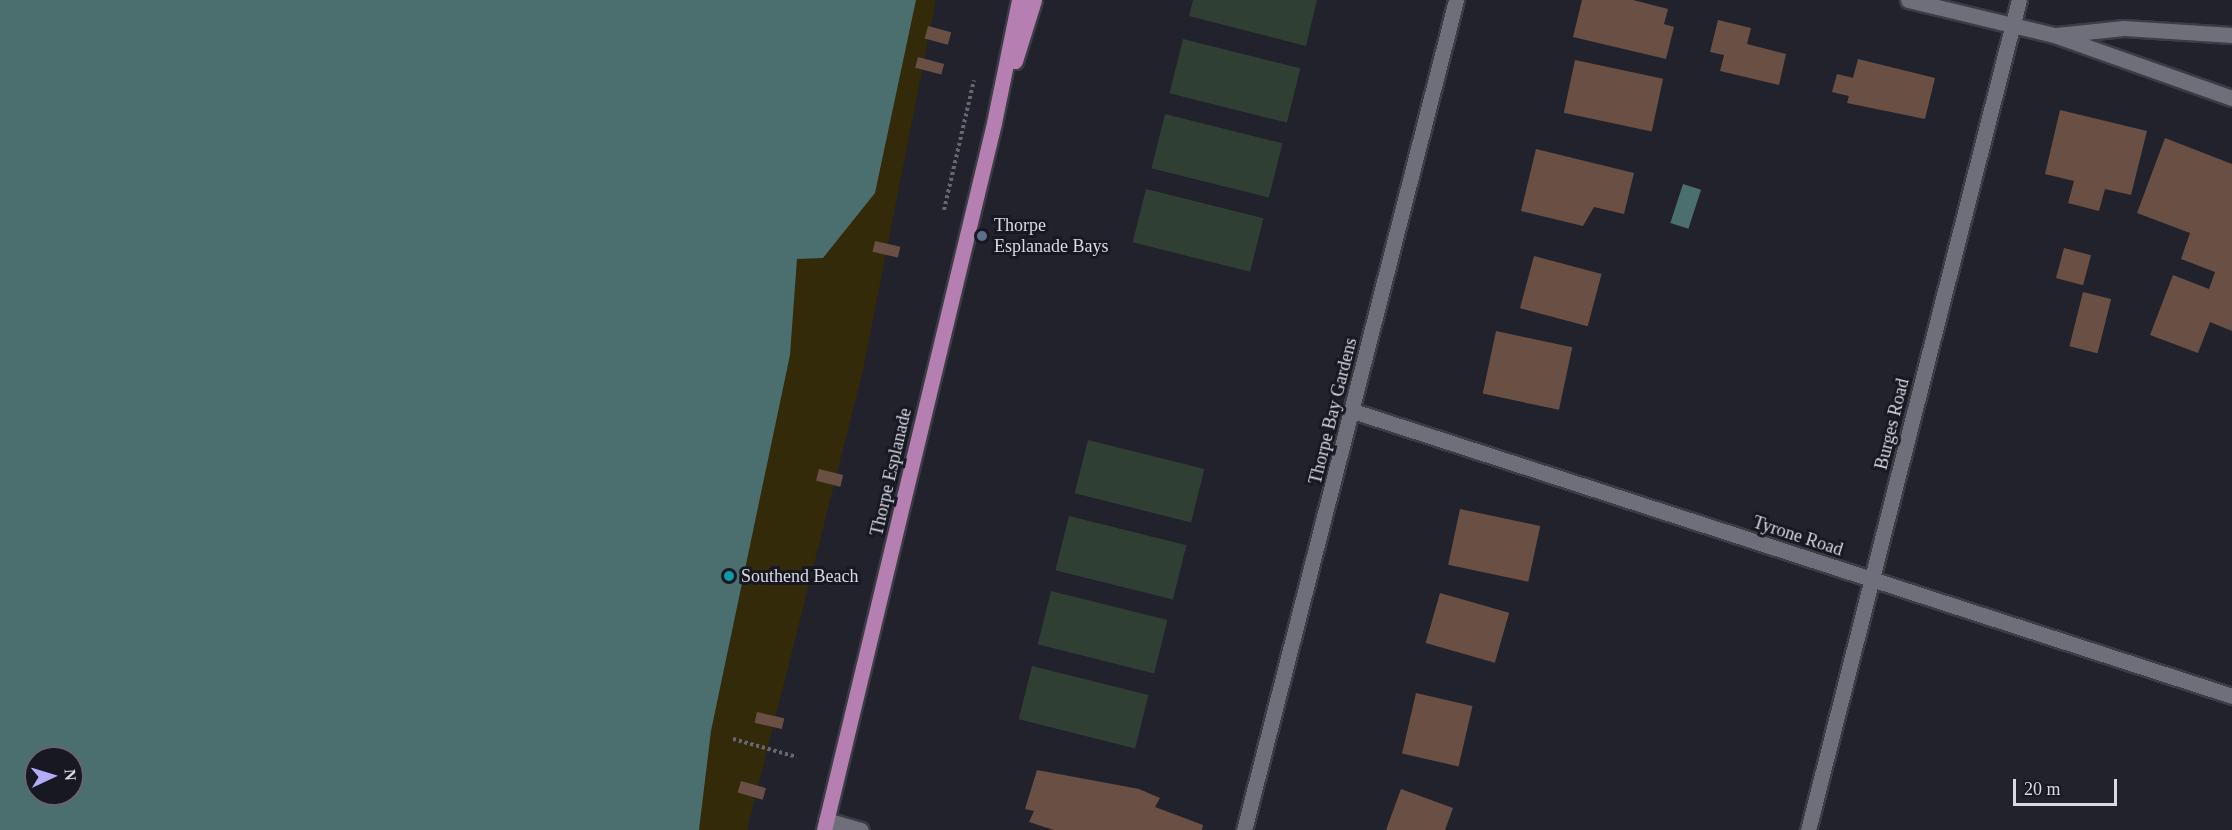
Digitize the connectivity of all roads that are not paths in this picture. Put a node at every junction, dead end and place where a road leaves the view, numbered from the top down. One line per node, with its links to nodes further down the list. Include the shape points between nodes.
1 (1018, 0): 10 (main road, Thorpe Esplanade)
2 (1034, 0): 10 (main road, Thorpe Esplanade)
3 (1456, 0): 11 (street, Thorpe Bay Gardens)
4 (1908, 0): 6 (street)
5 (2019, 0): 6 (street, Burges Road)
6 (2014, 26): 7 (street); 12 (street, Burges Road)
7 (2054, 35): 8 (street, via 2124,28); 9 (street)
8 (2232, 35)
9 (2232, 98)
10 (994, 123): 14 (main road, Thorpe Esplanade)
11 (1353, 411): 12 (street, Tyrone Road); 16 (street, Thorpe Bay Gardens)
12 (1872, 580): 13 (street, Tyrone Road); 17 (street, Burges Road)
13 (2232, 696)
14 (825, 825): 15 (street)
15 (861, 830)
16 (1244, 830)
17 (1808, 830)

